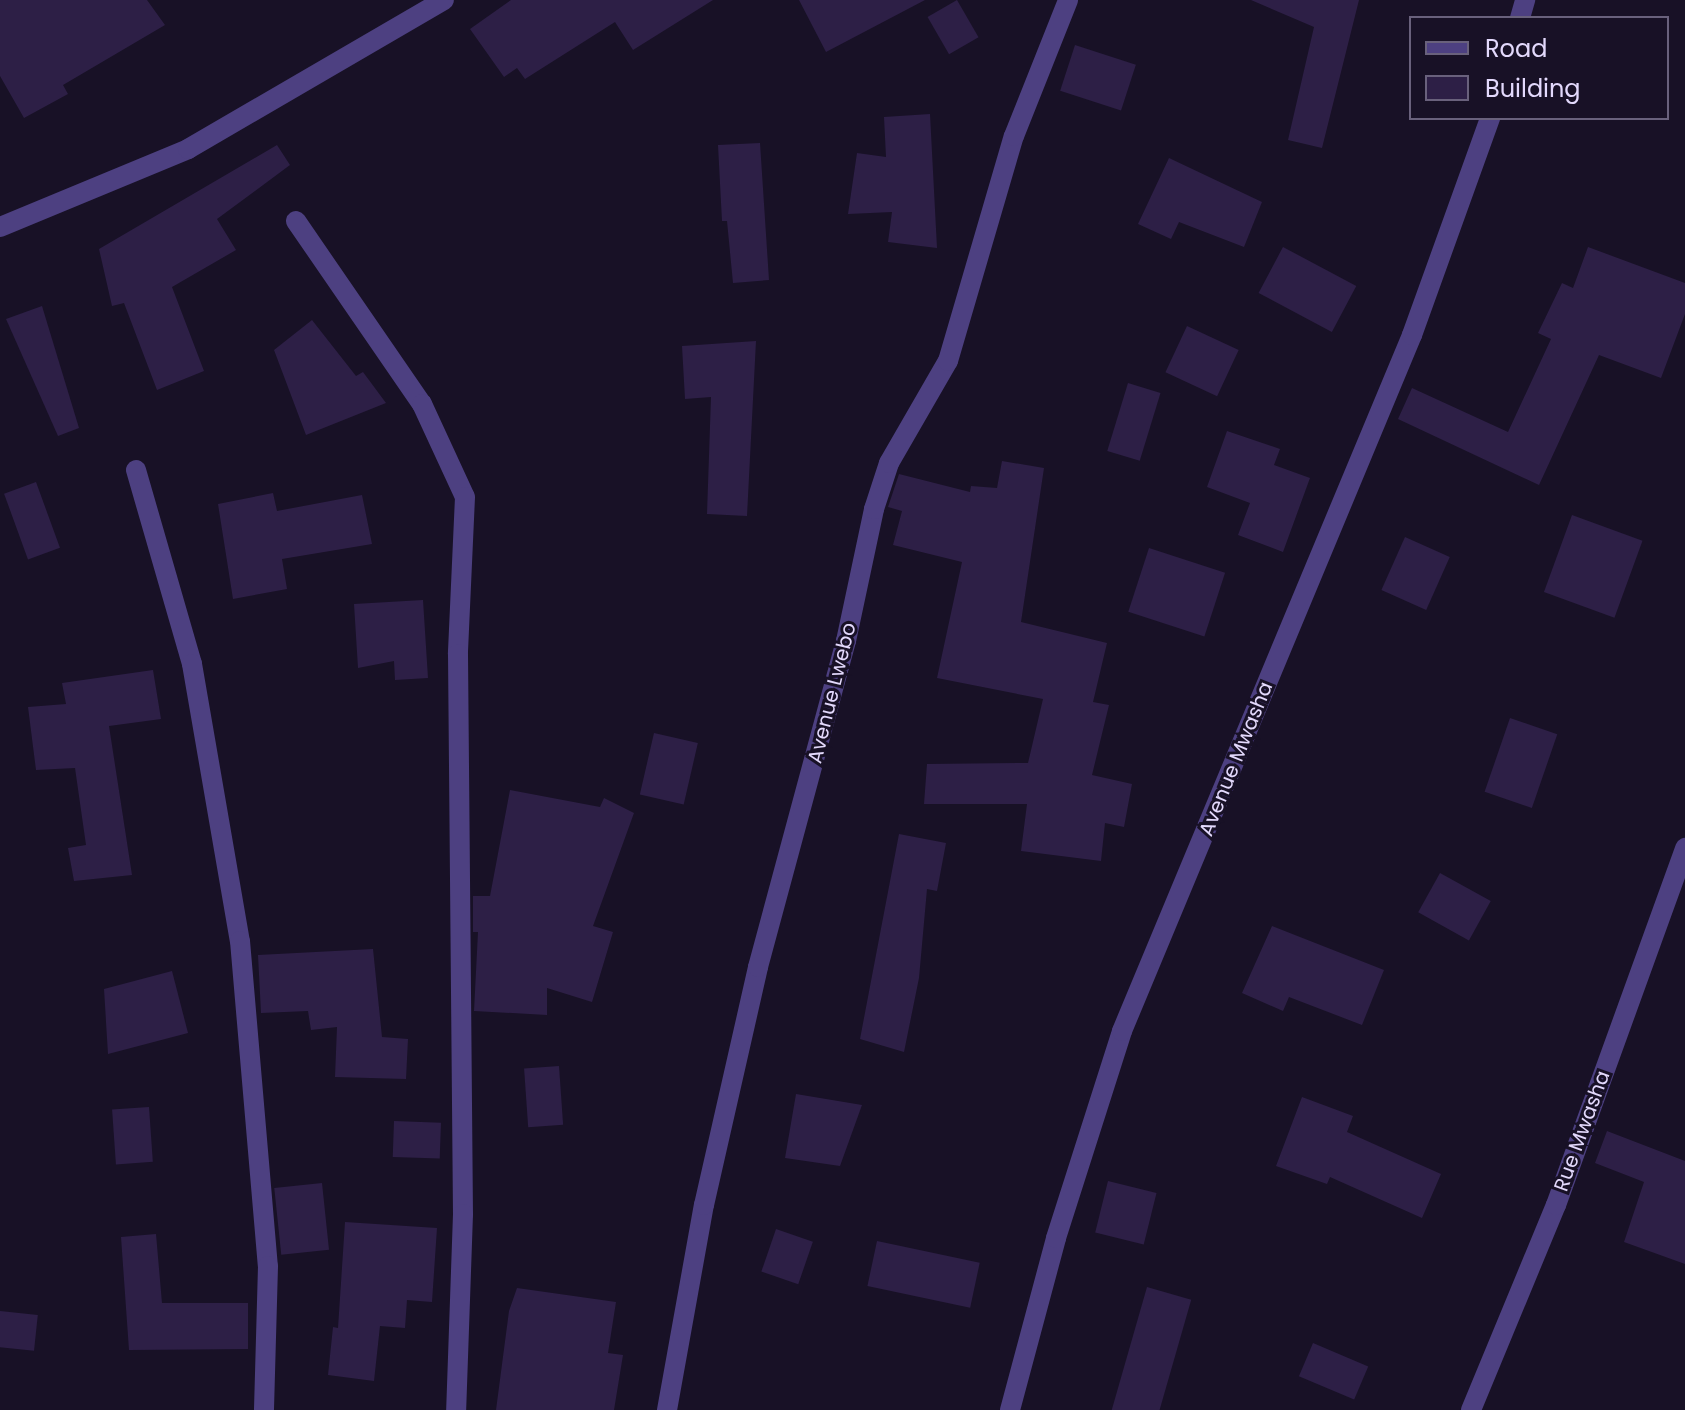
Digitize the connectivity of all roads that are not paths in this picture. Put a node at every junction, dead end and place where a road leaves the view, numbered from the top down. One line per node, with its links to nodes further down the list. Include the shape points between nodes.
1 (444, 0): 5 (street, via 188,149)
2 (1068, 0): 10 (street, Avenue Lwebo, via 1014,136 948,361 889,463 874,509 846,641 758,967 701,1220)
3 (1489, 120): 11 (street, Avenue Mwasha, via 1401,363 1122,1031 1056,1238)
4 (296, 221): 9 (street, via 422,404 465,497 458,654 463,1214)
5 (0, 227)
6 (136, 470): 8 (street, via 192,664 240,941 268,1266)
7 (1685, 848): 12 (street, Rue Mwasha, via 1556,1205)
8 (264, 1410)
9 (456, 1410)
10 (667, 1410)
11 (1010, 1410)
12 (1471, 1410)

